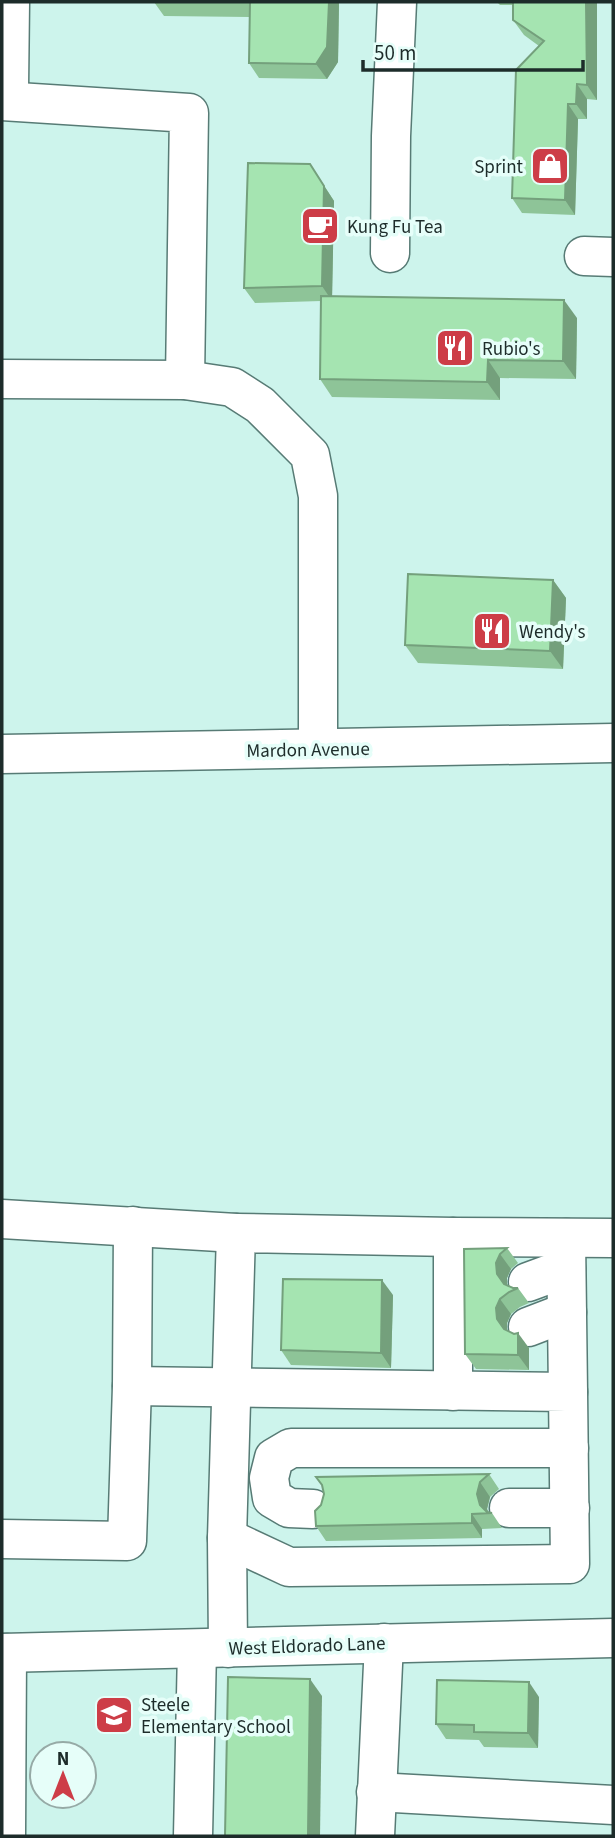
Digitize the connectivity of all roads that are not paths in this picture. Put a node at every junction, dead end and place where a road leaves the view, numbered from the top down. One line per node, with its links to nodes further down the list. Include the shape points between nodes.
1 (10, 2): 3 (street, via 9,88)
2 (397, 2): 4 (street)
3 (2, 100): 6 (street, via 189,113)
4 (390, 253)
5 (2, 379): 6 (street)
6 (186, 380): 8 (street, via 232,387 260,405 310,455 318,496)
7 (613, 743): 8 (street, Mardon Avenue)
8 (318, 748): 9 (street, Mardon Avenue)
9 (2, 754)
10 (2, 1219): 11 (street)
11 (133, 1226): 12 (street); 20 (street)
12 (236, 1233): 13 (street); 21 (street)
13 (453, 1237): 15 (street); 19 (street, via 466,1305)
14 (613, 1238): 15 (street)
15 (566, 1253): 16 (street); 17 (street)
16 (528, 1282)
17 (567, 1312): 18 (street); 22 (street)
18 (528, 1327)
19 (460, 1364): 21 (street); 22 (street)
20 (132, 1386): 21 (street); 28 (street, via 127,1541)
21 (232, 1389): 27 (street)
22 (568, 1392): 23 (street)
23 (569, 1448): 25 (street); 26 (street, via 291,1448 274,1458 269,1478 272,1498 289,1508)
24 (509, 1508): 25 (street)
25 (570, 1508): 27 (street, via 570,1564 289,1567)
26 (313, 1509)
27 (227, 1538): 31 (street)
28 (2, 1539)
29 (613, 1637): 30 (street, West Eldorado Lane)
30 (384, 1643): 31 (street, West Eldorado Lane); 33 (street)
31 (212, 1648): 32 (street, West Eldorado Lane); 36 (street)
32 (4, 1653): 35 (street)
33 (376, 1793): 34 (street); 37 (street)
34 (613, 1805)
35 (6, 1836)
36 (193, 1836)
37 (375, 1836)

